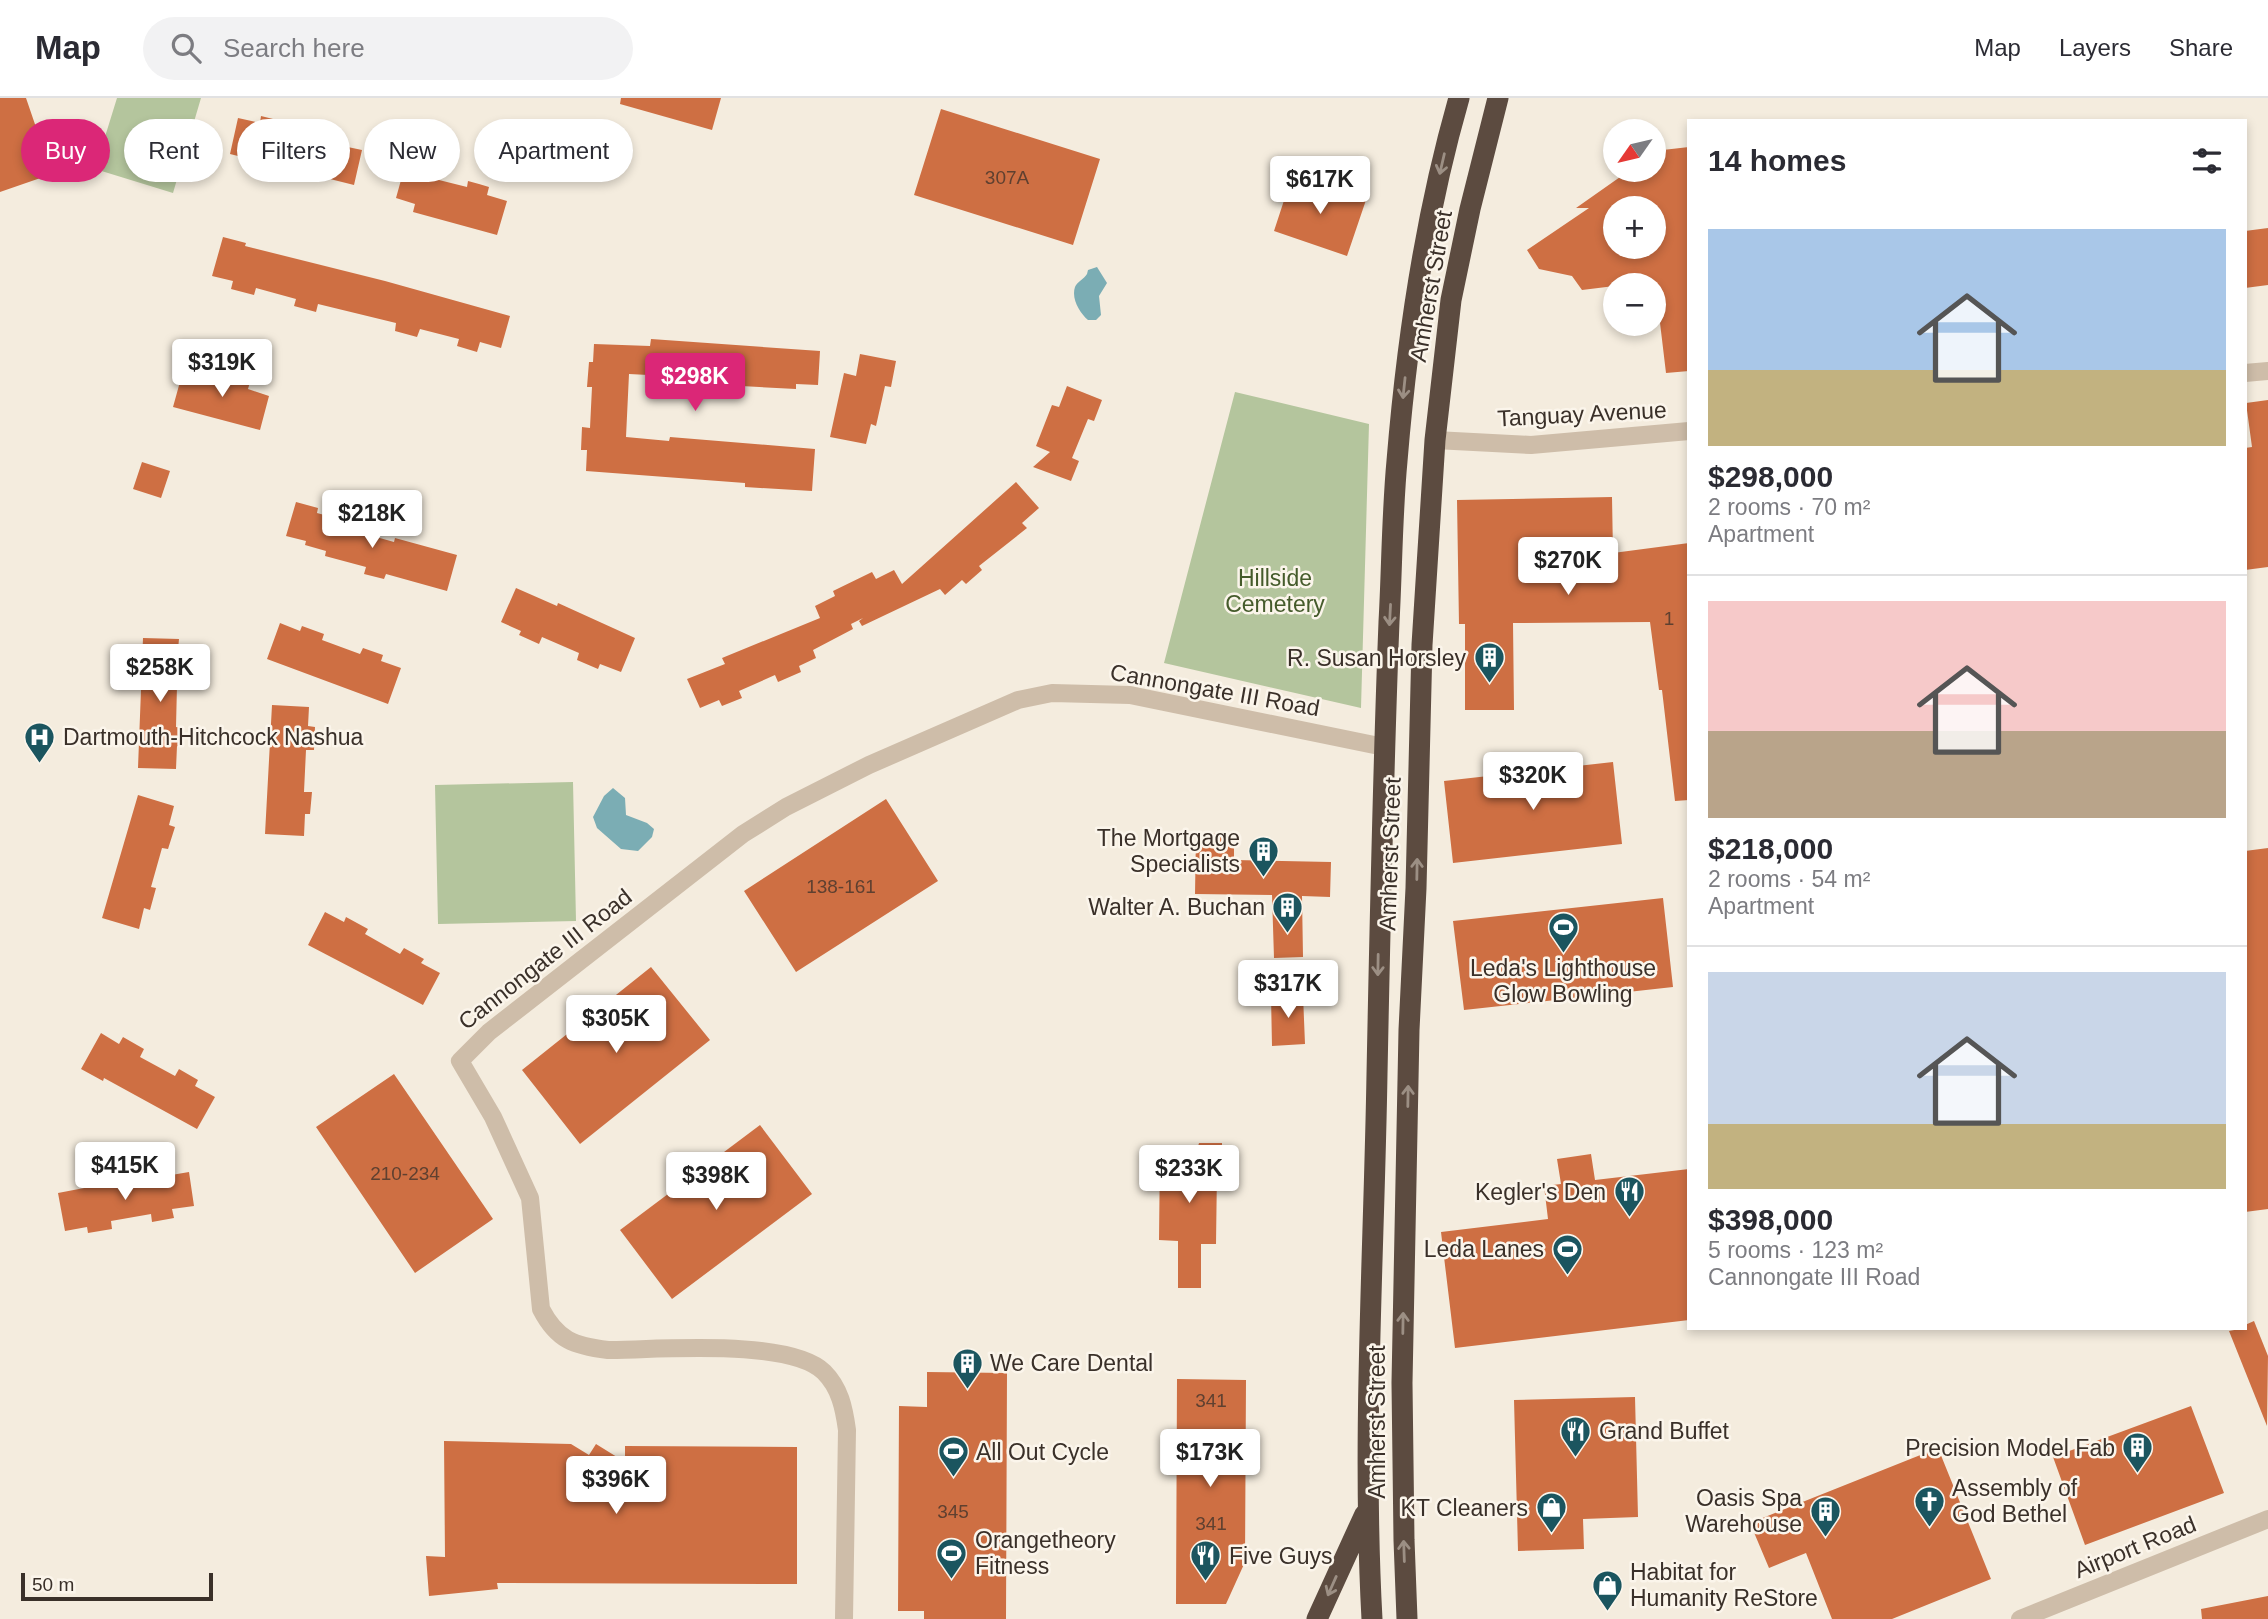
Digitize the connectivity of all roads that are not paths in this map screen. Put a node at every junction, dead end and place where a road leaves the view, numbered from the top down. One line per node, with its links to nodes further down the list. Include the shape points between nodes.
1 (1459, 98): 7 (highway, Amherst Street, one-way to 7, via 1433,207 1406,368 1396,465)
2 (1498, 98): 6 (highway, Amherst Street, via 1451,300)
3 (2268, 370): 4 (street)
4 (2247, 373)
5 (1687, 432): 6 (street, Tanguay Avenue, via 1531,445)
6 (1435, 440): 13 (highway, Amherst Street, one-way to 6, via 1402,1382 1409,1044 1422,645)
7 (1384, 747): 8 (highway, Amherst Street, one-way to 8); 10 (street, Cannongate III Road, via 1130,695 1052,693 1018,700 822,787 743,834 489,1031 460,1061 499,1127 530,1198 541,1309 549,1325 566,1340 608,1350 760,1350 788,1355 822,1370 836,1387 846,1430)
8 (1367, 1508): 11 (highway, one-way to 11); 12 (highway, Amherst Street)
9 (2268, 1519): 14 (street, Airport Road)
10 (844, 1619)
11 (1317, 1619)
12 (1372, 1619)
13 (1407, 1619)
14 (2020, 1619)

